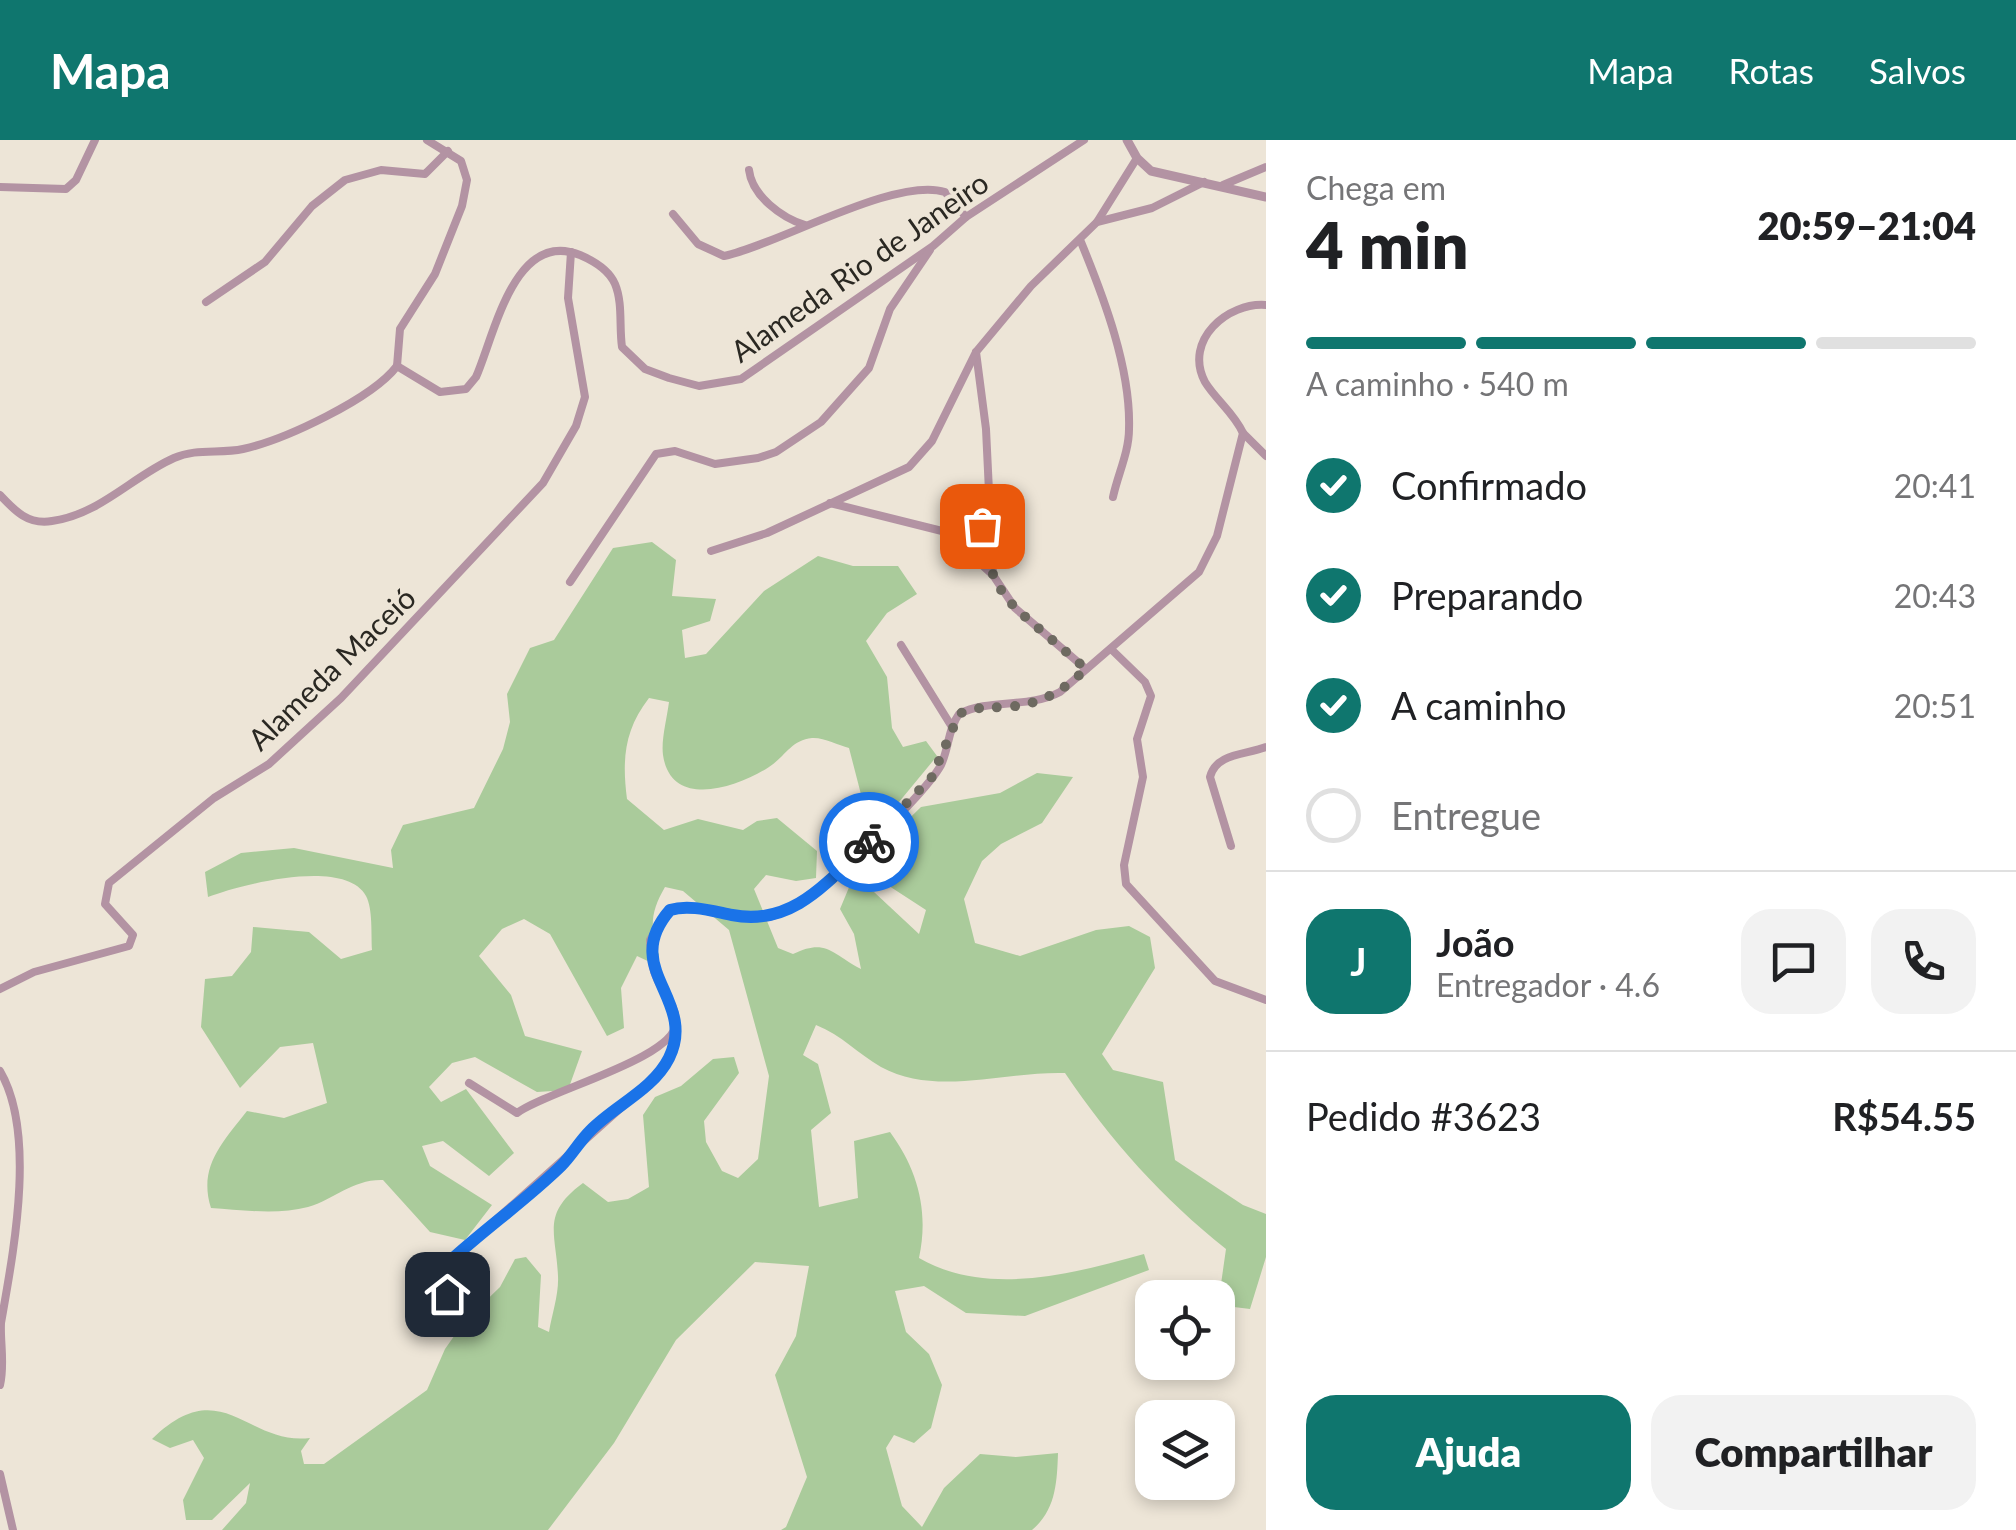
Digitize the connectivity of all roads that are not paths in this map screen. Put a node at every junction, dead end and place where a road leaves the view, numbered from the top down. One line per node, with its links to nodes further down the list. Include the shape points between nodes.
1 (95, 140): 12 (street, via 73,184 50,190)
2 (427, 140): 6 (street)
3 (1084, 140): 5 (street, Alameda Rio de Janeiro)
4 (1127, 140): 7 (street)
5 (1065, 144): 16 (street, Alameda Rio de Janeiro)
6 (448, 151): 22 (street, via 425,174 370,172 332,188 265,262); 25 (street, via 464,169 465,192 446,253 400,328)
7 (1136, 158): 10 (street, via 1160,174); 17 (street)
8 (1266, 166): 11 (street)
9 (749, 170): 18 (street, via 762,196)
10 (1204, 182): 11 (street); 17 (street, via 1152,208)
11 (1223, 186): 13 (street)
12 (0, 187): 14 (street)
13 (1266, 197)
14 (0, 200)
15 (673, 214): 18 (street, via 690,237 720,256)
16 (966, 217): 18 (street, via 953,197 932,188); 20 (street, Alameda Rio de Janeiro)
17 (1097, 222): 19 (street)
18 (806, 225)
19 (1081, 242): 24 (street, via 1031,286); 29 (street, via 1129,413)
20 (933, 246): 21 (street, Alameda Rio de Janeiro, via 754,372 711,386 636,362 622,347 618,291 610,274); 35 (street, via 890,309 869,368 832,413 764,456 715,464 675,451 656,454)
21 (571, 252): 25 (street, via 544,255 517,280 466,389 440,392); 42 (street, Alameda Maceió, via 568,298 585,398 537,490 360,680 269,764 214,798 108,883 104,904 129,930 132,943 34,972)
22 (206, 302)
23 (1266, 306): 26 (street, via 1244,306 1221,317 1207,334 1201,360 1206,382)
24 (976, 352): 30 (street, via 917,460); 31 (street)
25 (397, 366): 28 (street, via 365,394 313,420 244,449 177,456 57,521 25,518)
26 (1243, 433): 27 (street); 37 (street, via 1222,520 1199,572)
27 (1266, 456)
28 (0, 495)
29 (1114, 497)
30 (830, 503): 32 (street); 33 (street)
31 (991, 521): 32 (street); 34 (street)
32 (946, 532): 34 (street)
33 (711, 551)
34 (993, 575): 38 (street, via 1006,600)
35 (570, 582)
36 (901, 645): 39 (street)
37 (1110, 649): 38 (street); 43 (street, via 1151,696 1136,748 1143,776 1124,866 1129,892 1214,981)
38 (1086, 669): 39 (street, via 1051,697 973,708)
39 (952, 726): 44 (street, via 932,777 826,884 792,909 766,918 670,910 650,943)
40 (1266, 747): 41 (street, via 1222,759 1212,769)
41 (1231, 846)
42 (0, 990)
43 (1266, 1000)
44 (675, 1030): 46 (street, via 643,1056 517,1113); 47 (street, via 669,1058 652,1080 450,1261 442,1281)
45 (0, 1071): 48 (street, via 11,1095 18,1160)
46 (469, 1083)
47 (460, 1308)
48 (0, 1385)
49 (0, 1474): 50 (street)
50 (13, 1530)

